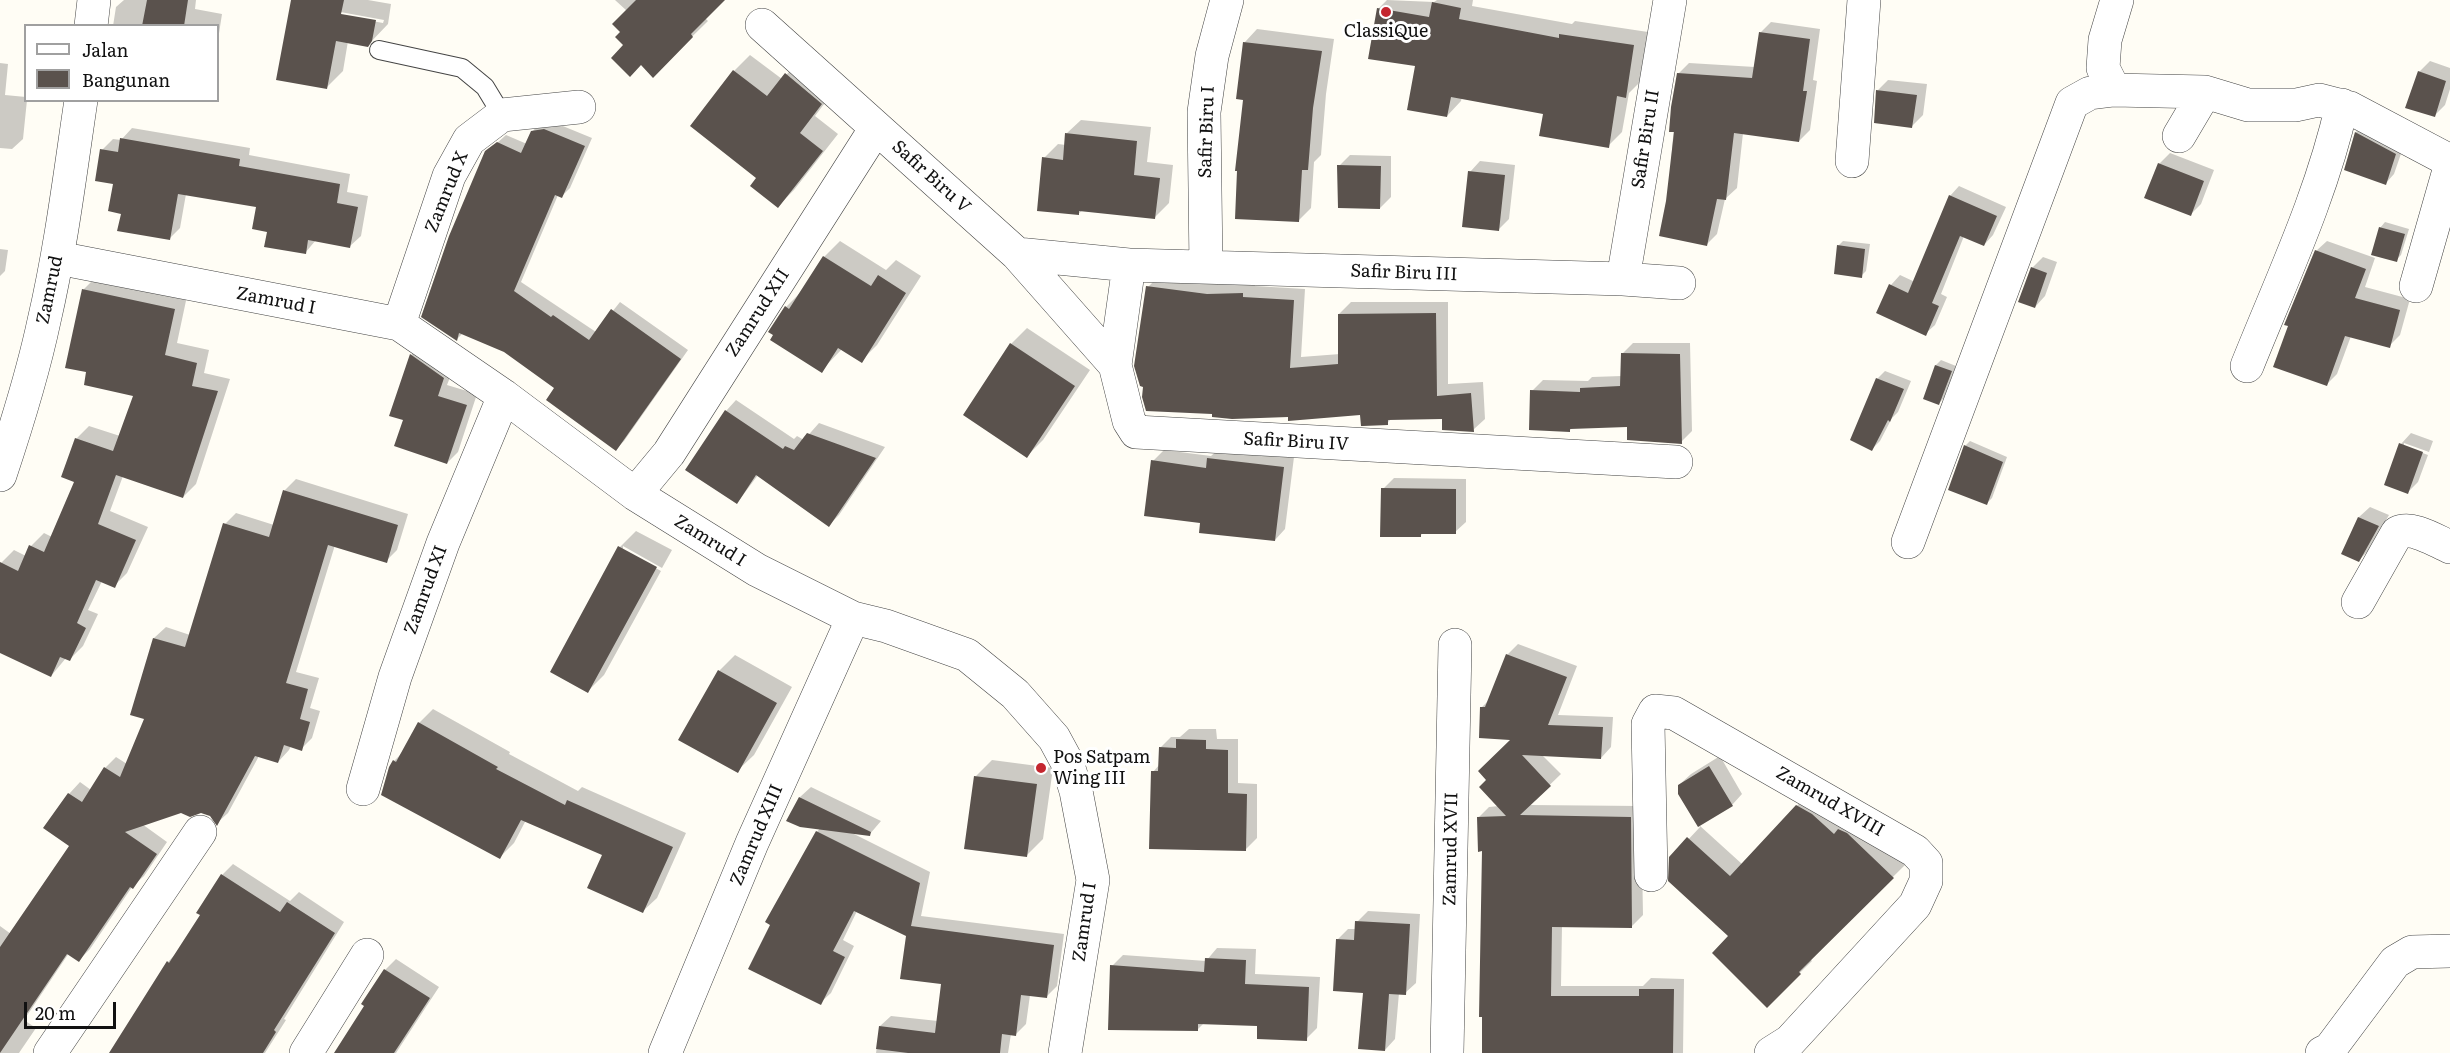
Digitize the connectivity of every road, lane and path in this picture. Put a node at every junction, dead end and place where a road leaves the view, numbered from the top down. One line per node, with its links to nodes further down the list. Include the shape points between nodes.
1 (94, 0): 6 (street)
2 (1227, 0): 23 (street, Safir Biru I, via 1212,56 1204,112)
3 (1670, 0): 24 (street, Safir Biru II)
4 (1864, 0): 17 (street)
5 (2116, 0): 9 (street, via 2104,40 2103,68)
6 (91, 24)
7 (762, 25): 15 (street, Safir Biru V)
8 (379, 50): 14 (lane, via 462,68 485,87)
9 (2114, 90): 10 (street); 34 (street, via 2090,93 2072,103)
10 (2205, 92): 12 (street, via 2248,105 2296,105 2319,100); 16 (street)
11 (81, 102): 21 (street, Zamrud)
12 (2342, 105): 18 (street); 29 (street, via 2306,218)
13 (579, 107): 14 (street)
14 (501, 115): 27 (street, Zamrud X, via 469,140 449,176)
15 (876, 128): 20 (street, Safir Biru V); 33 (street, Zamrud XII, via 669,453)
16 (2179, 136)
17 (1852, 161)
18 (2450, 161)
19 (2450, 167): 26 (street)
20 (1017, 254): 22 (street); 28 (street, Safir Biru IV)
21 (58, 258): 27 (street, Zamrud I); 32 (street, Zamrud, via 24,401)
22 (1128, 265): 23 (street, Safir Biru III); 28 (street)
23 (1206, 267): 24 (street, Safir Biru III)
24 (1623, 279): 25 (street, Safir Biru III)
25 (1679, 283)
26 (2416, 286)
27 (399, 324): 30 (street, Zamrud I)
28 (1115, 365): 31 (street, Safir Biru IV, via 1129,421 1141,434)
29 (2247, 366)
30 (504, 396): 33 (street, Zamrud I); 39 (street, Zamrud XI, via 443,543 395,677)
31 (1676, 462)
32 (0, 475)
33 (634, 494): 37 (street, Zamrud I, via 757,570)
34 (1908, 542)
35 (2450, 547): 36 (street, via 2404,530 2392,541)
36 (2358, 602)
37 (853, 618): 47 (street, Zamrud XIII, via 752,843); 48 (street, Zamrud I, via 967,655 1015,694 1054,738 1067,762 1093,880)
38 (1455, 645): 49 (street, Zamrud XVII)
39 (363, 789)
40 (200, 832): 45 (street)
41 (1650, 875): 44 (street, Zamrud XVIII, via 1648,724 1655,711 1674,713 1694,724 1915,851 1926,863 1926,881 1915,905)
42 (2450, 951): 50 (street, via 2412,952 2395,962 2330,1049)
43 (367, 956): 46 (street)
44 (1786, 1049)
45 (50, 1053)
46 (306, 1053)
47 (665, 1053)
48 (1065, 1053)
49 (1447, 1053)
50 (2322, 1053)

